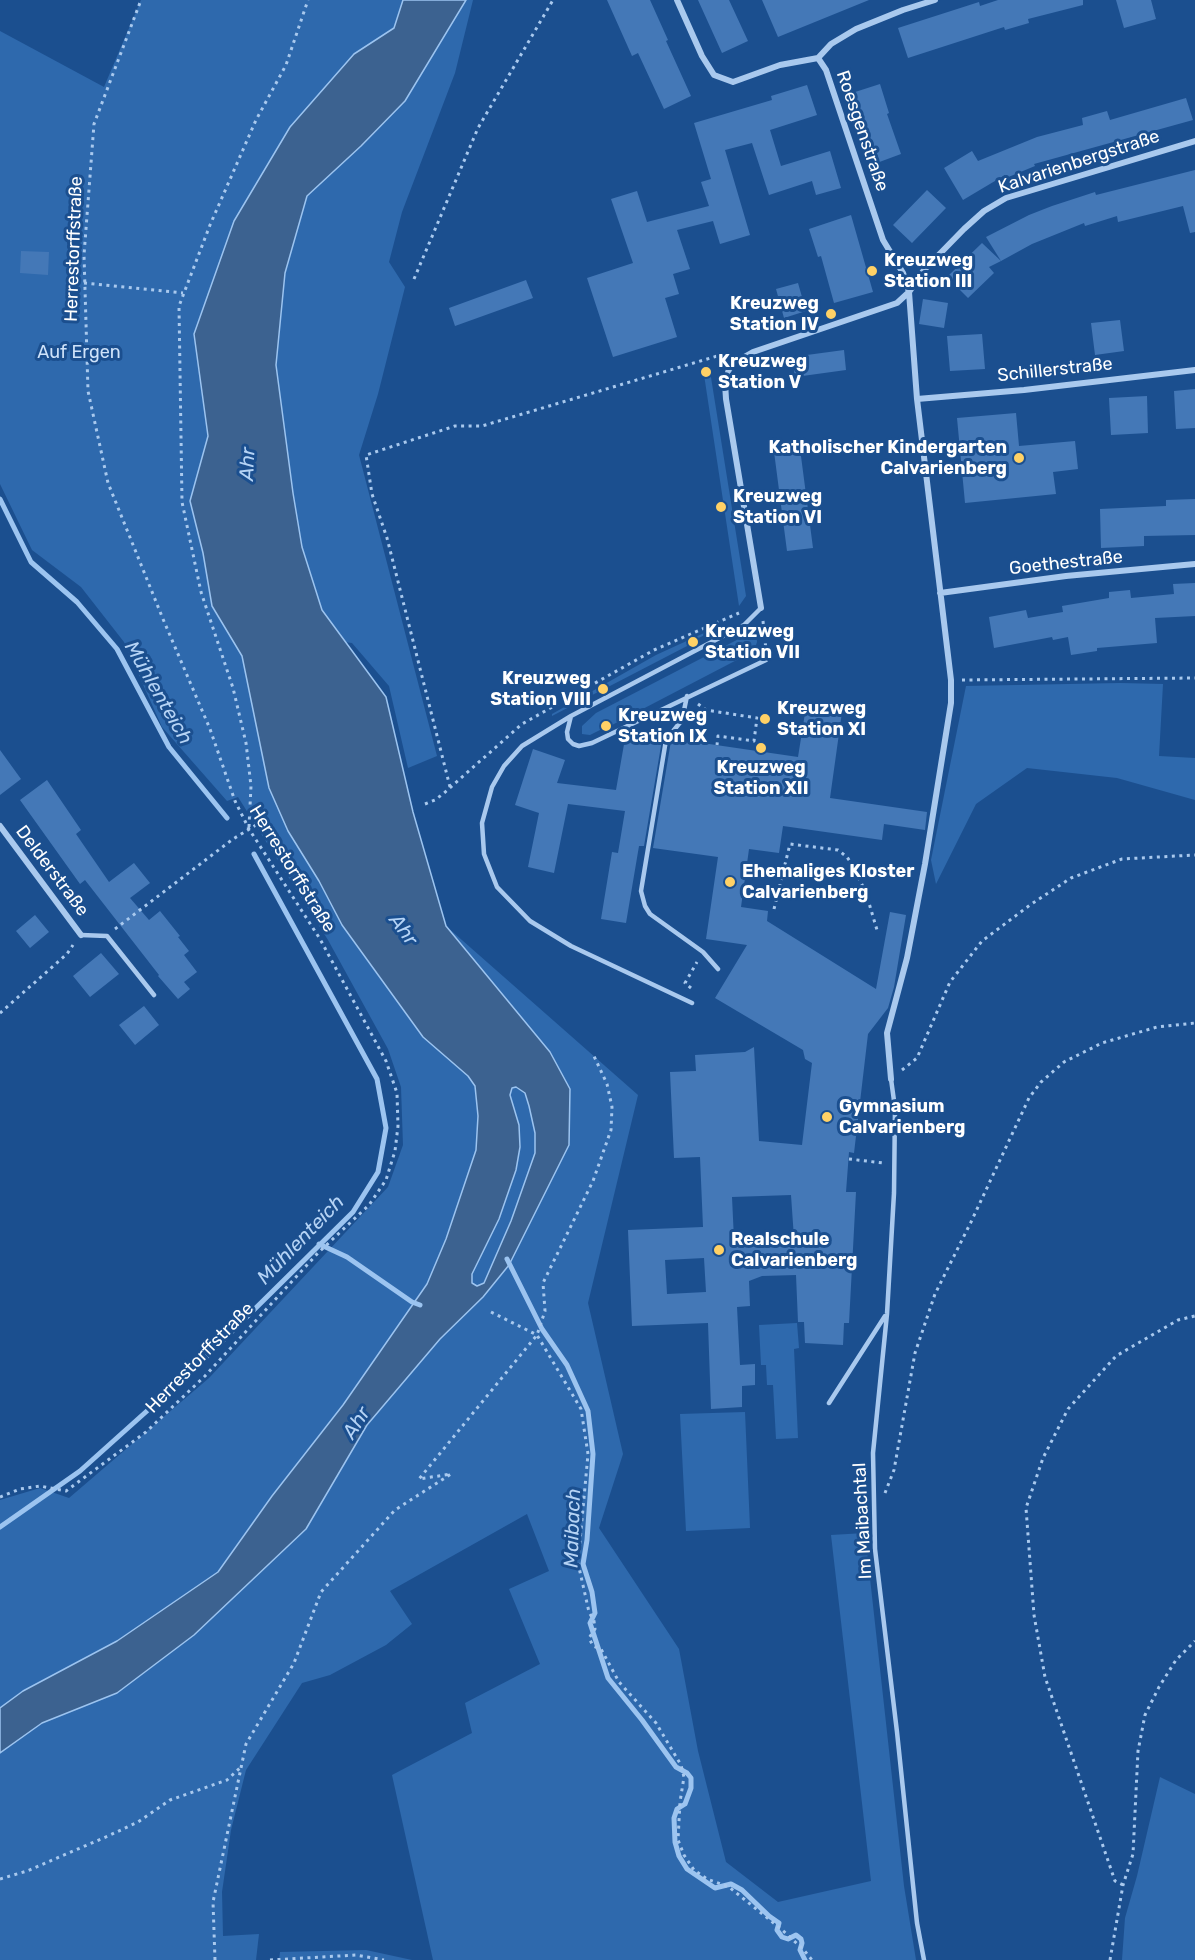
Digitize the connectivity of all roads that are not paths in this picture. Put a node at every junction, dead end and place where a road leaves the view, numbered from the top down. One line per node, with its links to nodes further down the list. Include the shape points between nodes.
1 (677, 0): 3 (street, Roesgenstraße, via 714,75 733,82 780,65)
2 (935, 0): 3 (street, via 856,29 831,44)
3 (818, 58): 5 (street, Roesgenstraße, via 826,70 883,240 903,273)
4 (1195, 141): 5 (street, Kalvarienbergstraße, via 1006,198 964,229 924,270)
5 (909, 292): 7 (street, Roesgenstraße); 10 (street, Kalvarienbergstraße, via 897,303 753,352 729,369 726,399)
6 (1195, 370): 7 (street, Schillerstraße)
7 (917, 399): 9 (street, Roesgenstraße)
8 (1195, 564): 9 (street, Goethestraße)
9 (940, 593): 19 (street, Roesgenstraße, via 951,703 907,958 887,1033)
10 (761, 608): 13 (lane, via 744,625)
11 (766, 660): 12 (lane)
12 (687, 696): 13 (lane, via 579,746 568,739); 16 (lane, via 682,720 666,740 641,891 650,914 703,952)
13 (571, 716): 18 (lane, via 522,746 504,766 492,788 482,823 484,854 497,887 530,921 571,946)
14 (0, 826): 15 (street, Delderstraße)
15 (81, 935): 17 (lane, via 107,936)
16 (718, 969)
17 (154, 995)
18 (692, 1003)
19 (891, 1079): 20 (lane, Im Maibachtal, via 895,1165)
20 (887, 1314): 21 (lane); 22 (lane, Im Maibachtal, via 873,1453 874,1549)
21 (829, 1403)
22 (924, 1960)

